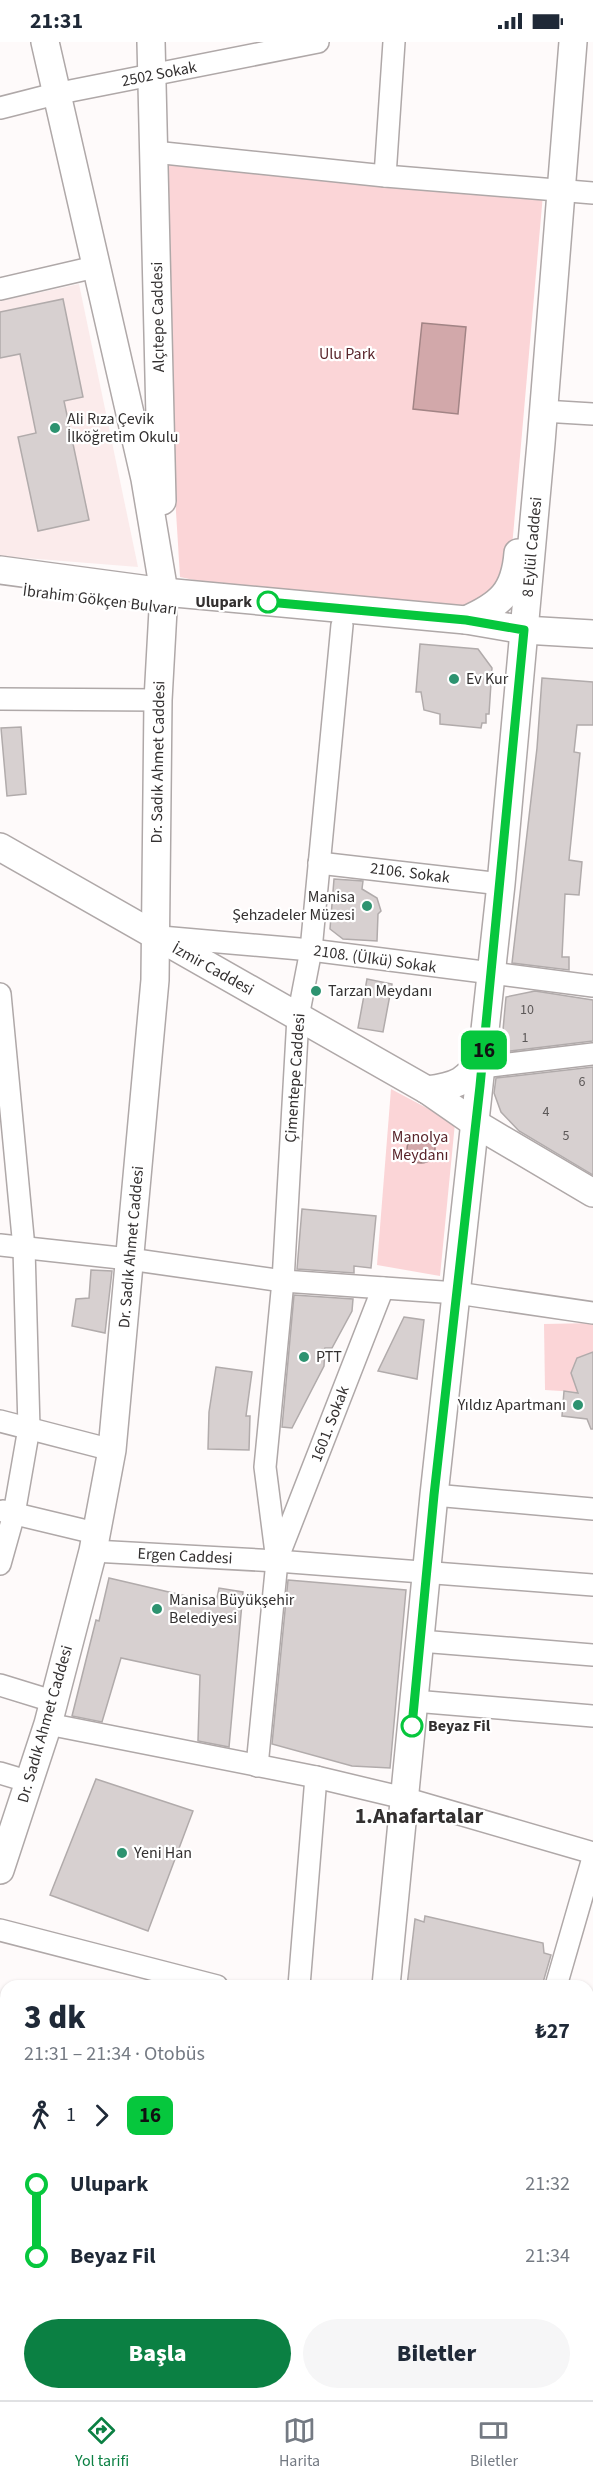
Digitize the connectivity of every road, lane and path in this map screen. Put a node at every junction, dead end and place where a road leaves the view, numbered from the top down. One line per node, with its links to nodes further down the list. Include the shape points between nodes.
1 (45, 42): 8 (main road)
2 (151, 42): 7 (main road, Alçıtepe Caddesi)
3 (318, 42): 7 (street, 2502 Sokak)
4 (394, 42): 11 (street)
5 (560, 42): 12 (main road)
6 (573, 42): 12 (main road, 8 Eylül Caddesi)
7 (152, 75): 8 (street, 2502 Sokak); 10 (main road, Alçıtepe Caddesi)
8 (56, 94): 9 (street, 2502 Sokak); 14 (main road)
9 (0, 108)
10 (154, 152): 11 (street); 20 (main road, Alçıtepe Caddesi)
11 (385, 176): 12 (street)
12 (554, 191): 13 (street); 16 (main road, 8 Eylül Caddesi); 21 (main road, via 516,575 503,598)
13 (593, 193)
14 (95, 267): 15 (street); 20 (main road, via 145,479)
15 (0, 289)
16 (543, 411): 17 (street); 24 (main road, 8 Eylül Caddesi)
17 (593, 414)
18 (0, 570): 20 (main road, İbrahim Gökçen Bulvarı)
19 (0, 588): 20 (main road, İbrahim Gökçen Bulvarı)
20 (163, 601): 21 (main road); 22 (main road, İbrahim Gökçen Bulvarı); 27 (main road, Dr. Sadık Ahmet Caddesi)
21 (466, 620): 24 (main road)
22 (342, 625): 24 (main road, İbrahim Gökçen Bulvarı); 29 (street, Çimentepe Caddesi)
23 (593, 634): 24 (main road, İbrahim Gökçen Bulvarı)
24 (523, 638): 25 (main road, İbrahim Gökçen Bulvarı); 30 (main road, 8 Eylül Caddesi)
25 (593, 651)
26 (0, 699): 27 (street)
27 (158, 700): 31 (main road, Dr. Sadık Ahmet Caddesi)
28 (0, 847): 31 (main road, İzmir Caddesi)
29 (320, 863): 30 (street, 2106. Sokak); 32 (street, Çimentepe Caddesi)
30 (501, 884): 33 (main road, 8 Eylül Caddesi)
31 (156, 937): 32 (street, 2108. (Ülkü) Sokak); 36 (main road, İzmir Caddesi); 44 (main road, Dr. Sadık Ahmet Caddesi)
32 (311, 950): 33 (street, 2108. (Ülkü) Sokak); 36 (street, Çimentepe Caddesi)
33 (491, 974): 34 (street, 2108. (Ülkü) Sokak); 38 (main road, 8 Eylül Caddesi)
34 (593, 986)
35 (0, 994): 43 (street)
36 (298, 1017): 39 (main road, İzmir Caddesi); 45 (street, Çimentepe Caddesi)
37 (593, 1054): 38 (street)
38 (482, 1061): 39 (main road, via 465,1080); 40 (main road, 8 Eylül Caddesi)
39 (428, 1090): 40 (main road, İzmir Caddesi)
40 (476, 1124): 41 (main road, İzmir Caddesi); 47 (main road, 8 Eylül Caddesi)
41 (593, 1193)
42 (0, 1245): 43 (street)
43 (24, 1248): 44 (street); 50 (street)
44 (129, 1259): 45 (street); 51 (main road, Dr. Sadık Ahmet Caddesi)
45 (283, 1281): 46 (street); 56 (street, Çimentepe Caddesi, via 265,1467)
46 (383, 1288): 47 (street); 56 (street, 1601. Sokak)
47 (457, 1293): 48 (street); 52 (main road, 8 Eylül Caddesi)
48 (593, 1313)
49 (0, 1421): 50 (street)
50 (29, 1428): 51 (street); 54 (street)
51 (112, 1450): 55 (main road, Dr. Sadık Ahmet Caddesi)
52 (434, 1495): 53 (street); 58 (main road, 8 Eylül Caddesi)
53 (593, 1509)
54 (7, 1512): 55 (street, Ergen Caddesi); 57 (street)
55 (94, 1542): 56 (street, Ergen Caddesi); 64 (main road, Dr. Sadık Ahmet Caddesi)
56 (277, 1561): 58 (street, Ergen Caddesi); 66 (street)
57 (0, 1564)
58 (427, 1574): 59 (street, Ergen Caddesi); 60 (main road, 8 Eylül Caddesi)
59 (593, 1585)
60 (420, 1641): 61 (street); 63 (main road, 8 Eylül Caddesi)
61 (593, 1655)
62 (0, 1685): 64 (street)
63 (414, 1701): 65 (street); 70 (main road, 8 Eylül Caddesi)
64 (50, 1713): 66 (street); 69 (main road, Dr. Sadık Ahmet Caddesi)
65 (593, 1716)
66 (257, 1766): 68 (street)
67 (0, 1773): 69 (street)
68 (316, 1777): 70 (street); 76 (street)
69 (30, 1782): 73 (main road, Dr. Sadık Ahmet Caddesi)
70 (404, 1798): 71 (street); 77 (main road, 8 Eylül Caddesi)
71 (593, 1853)
72 (593, 1858): 78 (street)
73 (1, 1863)
74 (0, 1930): 75 (street)
75 (194, 1980)
76 (299, 1980)
77 (387, 1980)
78 (558, 1980)

